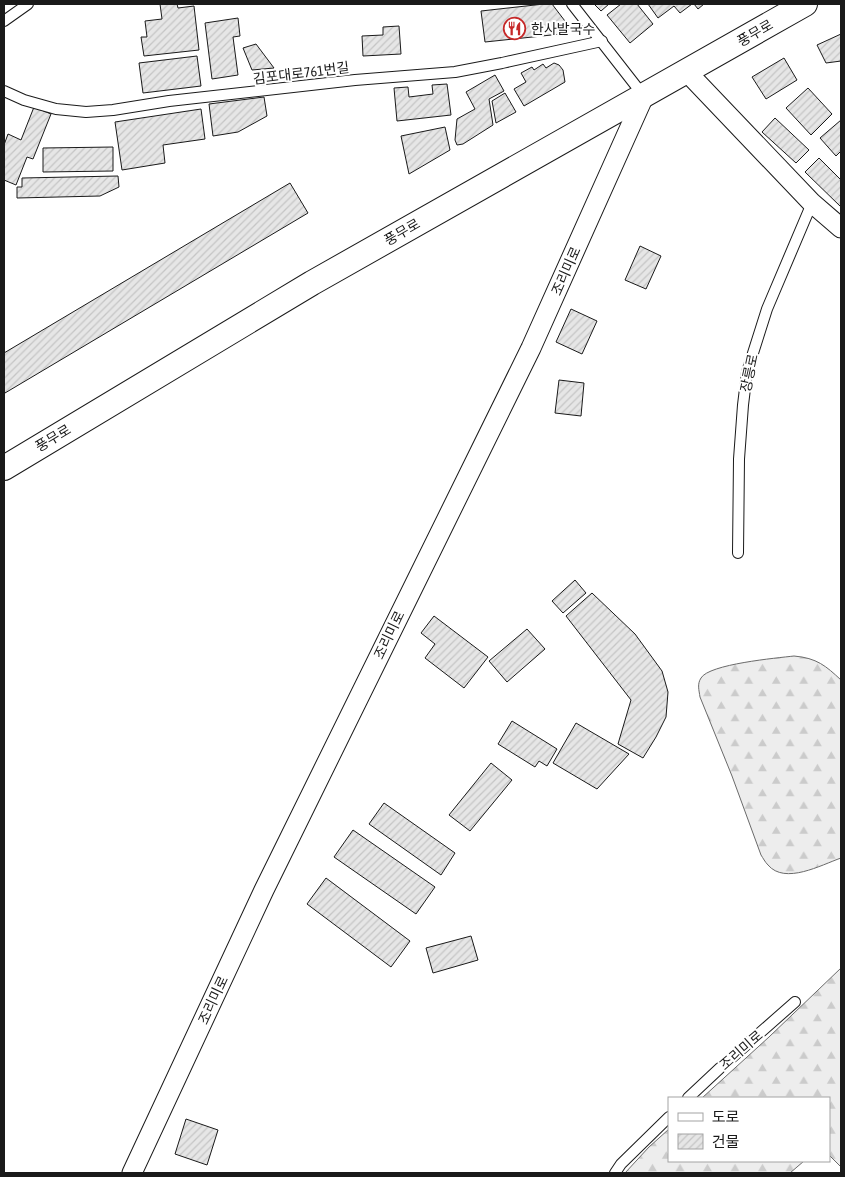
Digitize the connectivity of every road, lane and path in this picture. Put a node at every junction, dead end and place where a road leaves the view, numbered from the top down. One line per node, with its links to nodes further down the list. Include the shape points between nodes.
1 (28, 4): 4 (lane)
2 (572, 4): 5 (lane)
3 (804, 4): 6 (street, 풍무로)
4 (4, 21)
5 (602, 41): 7 (lane, 김포대로761번길, via 455,72 355,80 113,110 56,109); 8 (lane)
6 (687, 72): 8 (street, 풍무로); 9 (street)
7 (4, 91)
8 (644, 96): 11 (street, 풍무로, via 312,283); 16 (street, 조리미로, via 532,348 264,890)
9 (812, 204): 10 (street); 12 (lane, 장릉로, via 770,300 747,372 739,459)
10 (841, 228)
11 (4, 468)
12 (738, 553)
13 (795, 1002): 14 (lane, 조리미로)
14 (689, 1097)
15 (668, 1118): 17 (lane)
16 (132, 1173)
17 (614, 1173)

